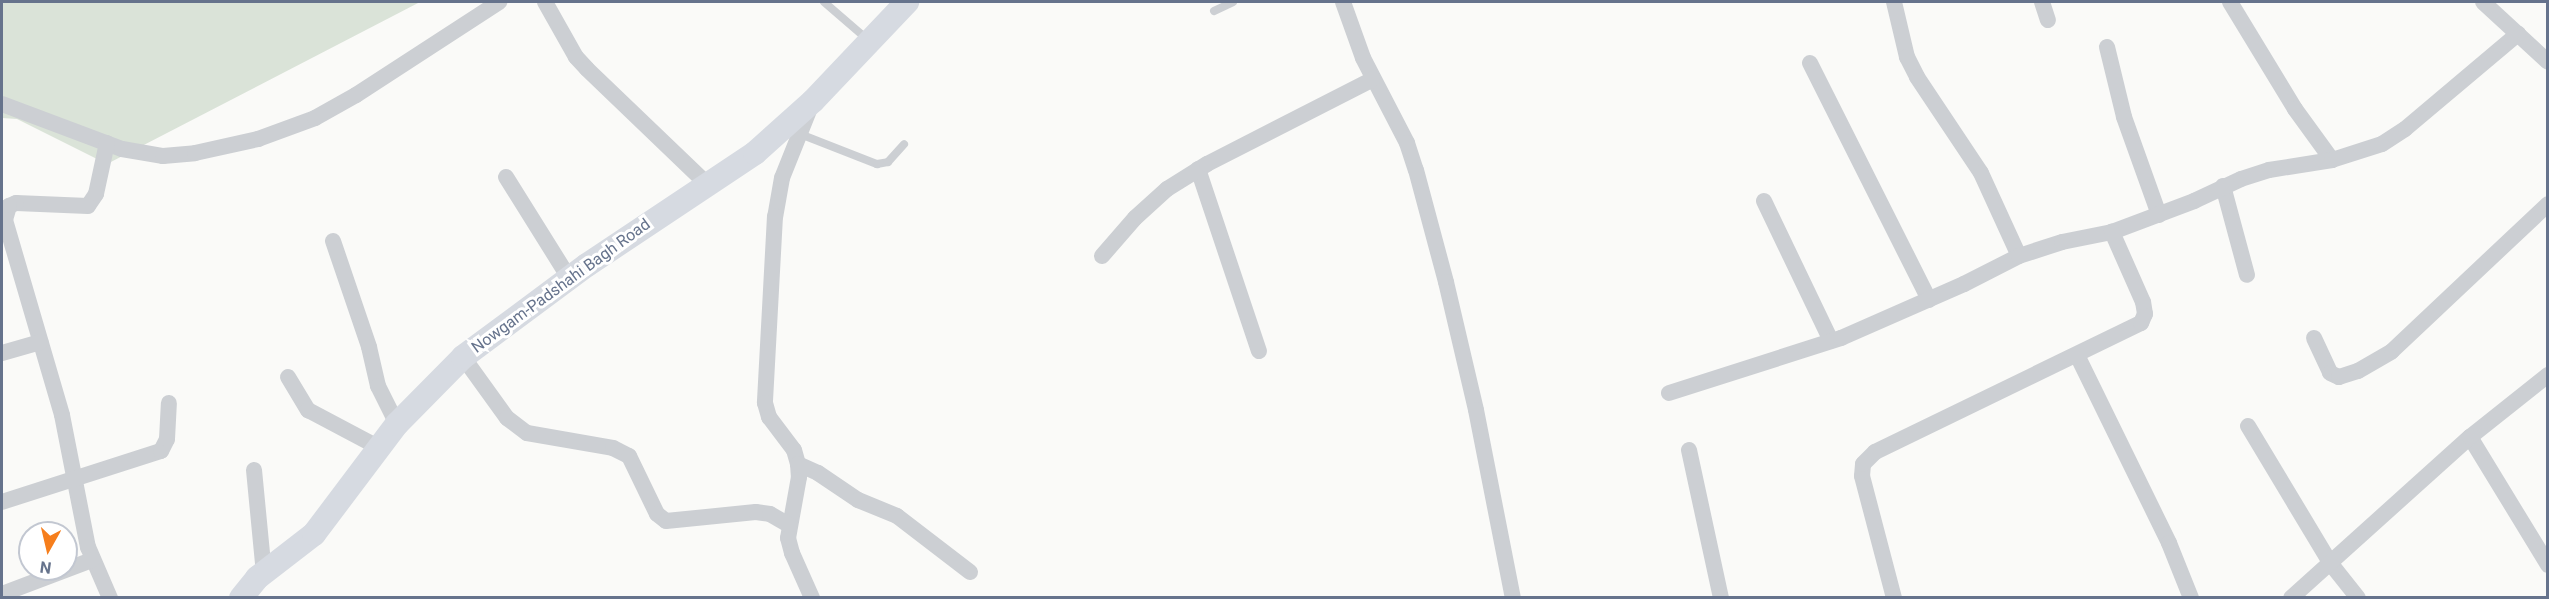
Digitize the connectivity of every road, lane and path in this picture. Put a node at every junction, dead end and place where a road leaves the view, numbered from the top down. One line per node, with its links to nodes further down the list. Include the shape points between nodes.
1 (499, 2): 22 (street, via 346,101 315,118 258,139 163,156)
2 (545, 2): 27 (street, via 576,57)
3 (824, 2): 14 (lane)
4 (907, 2): 14 (main road, Nowgam-Padshahi Bagh Road)
5 (1233, 2): 11 (lane)
6 (1343, 2): 18 (street)
7 (1894, 2): 35 (street, via 1907,57 1981,173)
8 (2042, 2): 12 (street)
9 (2230, 2): 24 (street, via 2295,109)
10 (2483, 2): 13 (street)
11 (1214, 10)
12 (2048, 20)
13 (2518, 34): 16 (street); 24 (street, via 2405,129 2382,144)
14 (870, 42): 19 (main road, Nowgam-Padshahi Bagh Road)
15 (2107, 47): 31 (street, via 2124,117)
16 (2547, 62)
17 (1810, 63): 38 (street)
18 (1373, 79): 25 (street); 69 (street, via 1407,143 1437,249 1476,410)
19 (813, 101): 21 (street); 27 (main road, Nowgam-Padshahi Bagh Road, via 755,153)
20 (2, 104): 22 (street)
21 (800, 134): 23 (lane, via 876,164 888,162); 55 (street, via 782,178 775,216 765,403 769,417 794,450)
22 (107, 143): 41 (street, via 96,194 88,206 16,203 6,212)
23 (904, 144)
24 (2332, 160): 28 (street, via 2269,170)
25 (1198, 169): 34 (street, via 1167,189 1135,218); 42 (street)
26 (506, 177): 37 (street)
27 (707, 184): 37 (main road, Nowgam-Padshahi Bagh Road)
28 (2223, 186): 31 (street); 36 (street)
29 (1764, 201): 40 (street)
30 (2547, 204): 39 (street, via 2392,351 2358,371 2339,377 2330,373)
31 (2159, 215): 32 (street)
32 (2112, 232): 35 (street); 44 (street, via 2145,314 2138,326)
33 (333, 241): 50 (street, via 378,386)
34 (1102, 256)
35 (2019, 256): 38 (street)
36 (2247, 275)
37 (569, 278): 45 (main road, Nowgam-Padshahi Bagh Road)
38 (1929, 300): 40 (street)
39 (2314, 338)
40 (1831, 341): 48 (street)
41 (40, 342): 43 (street); 57 (street, via 62,415)
42 (1259, 351)
43 (2, 353)
44 (2077, 355): 71 (street, via 1866,458 1862,476); 72 (street, via 2169,543)
45 (463, 357): 50 (main road, Nowgam-Padshahi Bagh Road); 59 (street, via 507,418 527,433 613,448 629,456 657,514 666,521 756,512 770,514)
46 (2547, 375): 52 (street)
47 (288, 377): 53 (street, via 303,405 316,417)
48 (1668, 393)
49 (169, 403): 57 (street, via 167,439 161,451)
50 (397, 424): 53 (main road, Nowgam-Padshahi Bagh Road)
51 (2248, 426): 61 (street)
52 (2470, 437): 61 (street); 62 (street)
53 (378, 447): 64 (main road, Nowgam-Padshahi Bagh Road, via 314,534)
54 (1689, 450): 70 (street)
55 (798, 464): 59 (street); 63 (street, via 858,500 897,516)
56 (254, 470): 64 (street)
57 (75, 478): 58 (street); 60 (street)
58 (2, 502)
59 (789, 525): 68 (street, via 792,553)
60 (92, 560): 65 (street); 66 (street)
61 (2331, 564): 73 (street); 74 (street)
62 (2547, 565)
63 (970, 572)
64 (264, 573): 67 (main road, Nowgam-Padshahi Bagh Road)
65 (2, 594)
66 (110, 597)
67 (241, 597)
68 (812, 597)
69 (1513, 597)
70 (1721, 597)
71 (1894, 597)
72 (2191, 597)
73 (2291, 597)
74 (2358, 597)

